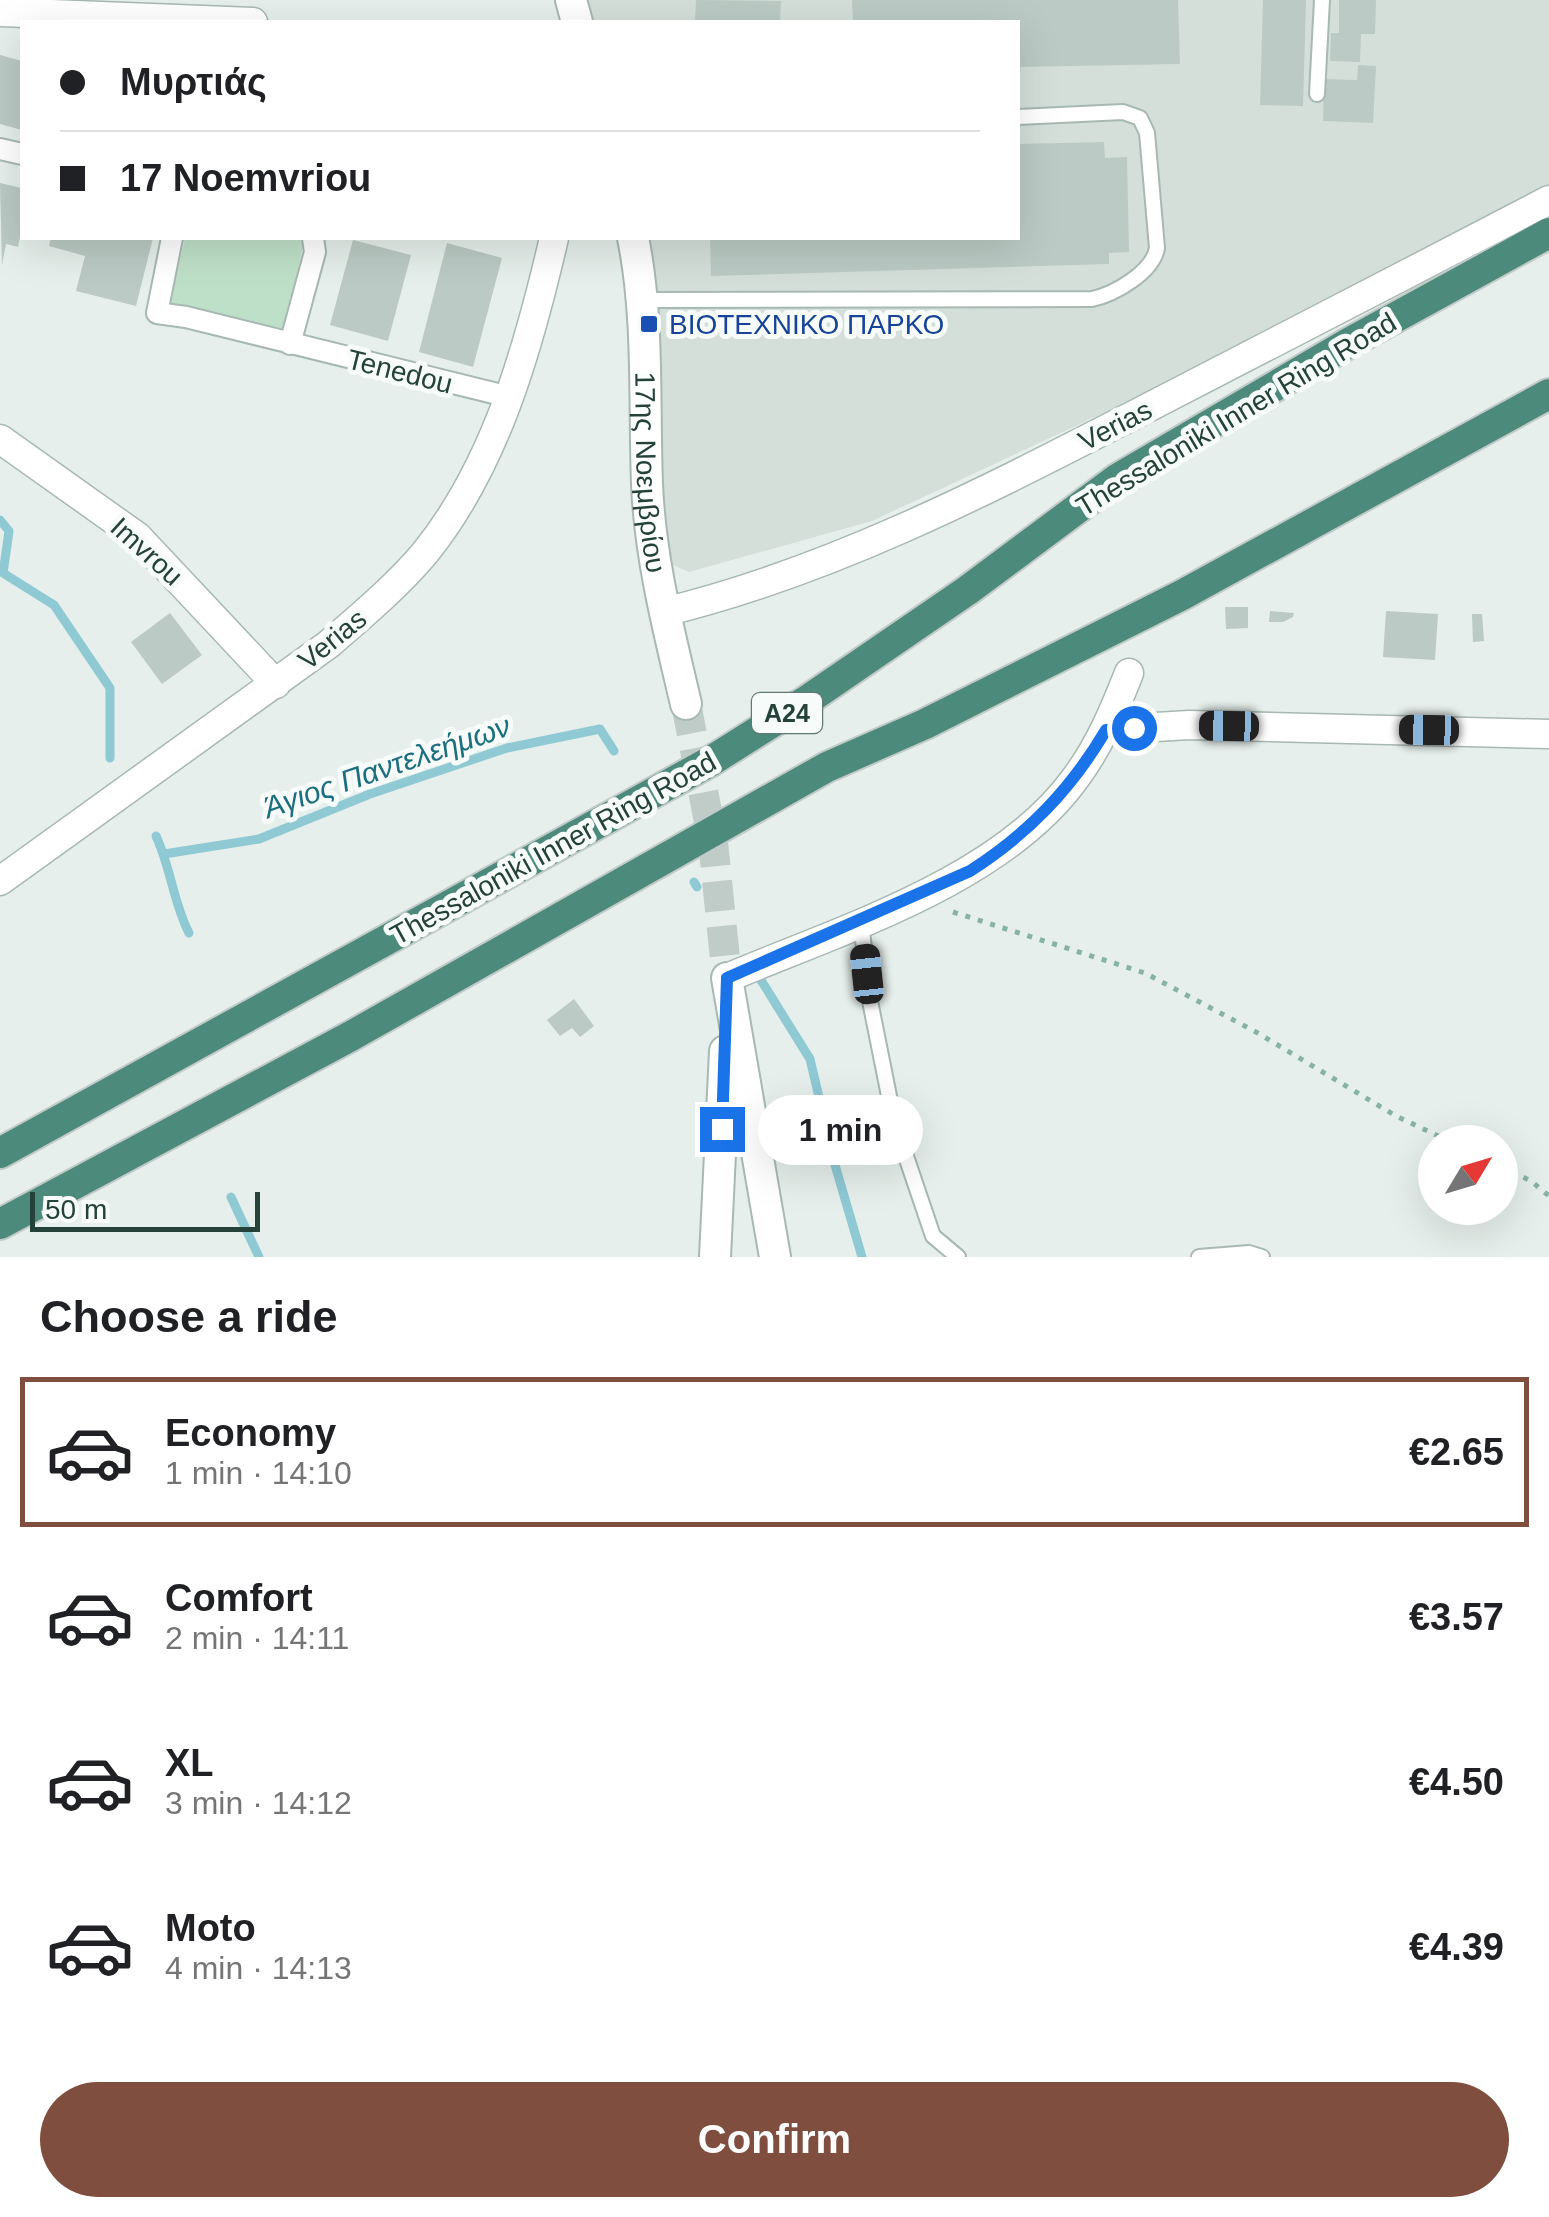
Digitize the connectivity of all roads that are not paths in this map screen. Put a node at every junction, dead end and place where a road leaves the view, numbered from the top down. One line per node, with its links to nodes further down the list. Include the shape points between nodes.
1 (1322, 0): 4 (lane)
2 (0, 12): 3 (street)
3 (194, 20)
4 (1317, 94)
5 (1020, 117): 12 (lane, via 1124,112 1140,118 1157,248 1146,270 1096,298)
6 (1549, 200): 17 (street, Verias, via 882,538)
7 (1549, 233): 26 (highway, Thessaloniki Inner Ring Road / Α24, via 1116,480 968,590 711,761)
8 (172, 240): 13 (street, Tenedou, via 157,313)
9 (313, 240): 13 (street)
10 (554, 240): 15 (street, Verias)
11 (632, 240): 12 (street, 17ης Νοεμβρίου)
12 (640, 300): 17 (street, 17ης Νοεμβρίου, via 650,521)
13 (290, 344): 15 (street, Tenedou)
14 (1549, 394): 27 (highway, Α24, via 1182,594 827,767 351,1036)
15 (510, 397): 19 (street, Verias, via 461,499 424,554)
16 (0, 440): 19 (street, Imvrou, via 138,537)
17 (664, 612): 20 (street, 17ης Νοεμβρίου)
18 (1129, 672): 21 (street)
19 (276, 684): 23 (street, Verias)
20 (686, 704)
21 (1106, 730): 22 (street, via 1189,724); 24 (street, via 1072,782 1025,832 970,871)
22 (1549, 734)
23 (0, 881)
24 (861, 921): 25 (street); 30 (lane, via 894,1121 934,1236)
25 (727, 978): 28 (street); 29 (street)
26 (0, 1153)
27 (0, 1224)
28 (775, 1252)
29 (715, 1257)
30 (958, 1257)
31 (1199, 1257): 32 (lane)
32 (1262, 1257)

